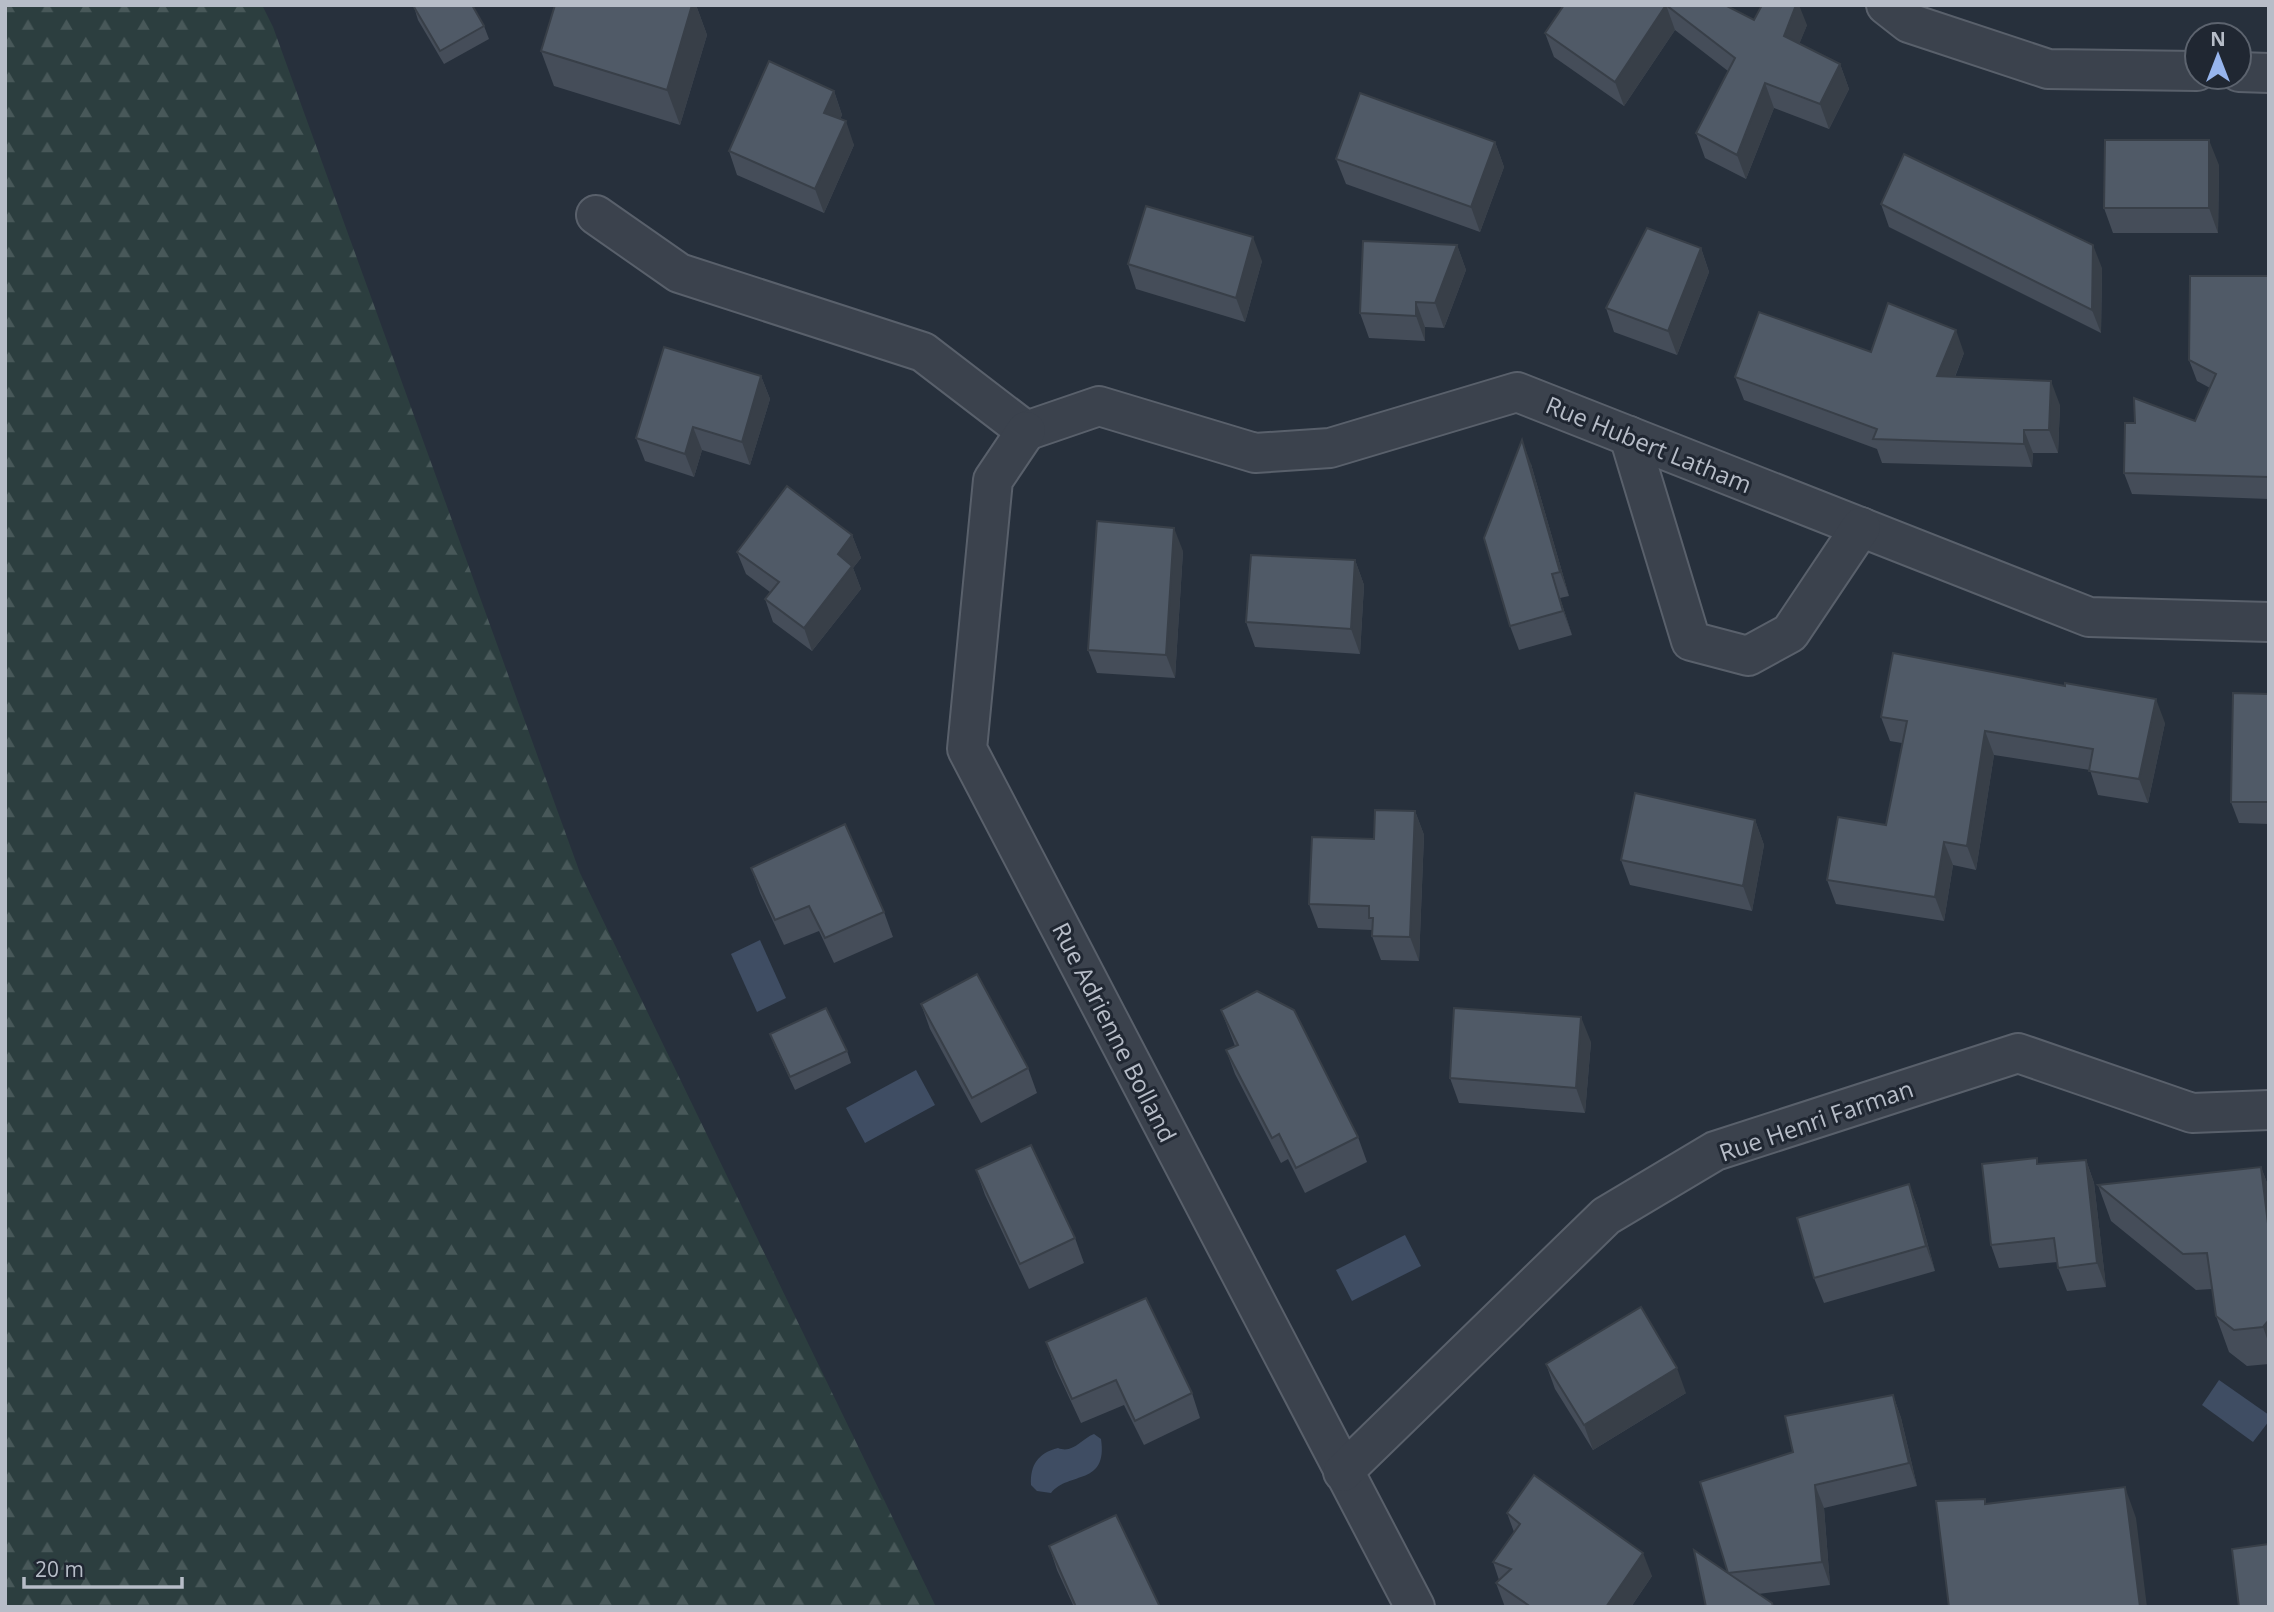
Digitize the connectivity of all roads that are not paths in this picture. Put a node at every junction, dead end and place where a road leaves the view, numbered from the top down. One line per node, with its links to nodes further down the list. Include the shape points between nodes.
1 (1886, 5): 2 (street, via 1909,23 2048,69)
2 (2183, 71)
3 (596, 215): 4 (street, via 678,273 923,352)
4 (1027, 431): 5 (street, Rue Hubert Latham, via 1099,407 1255,453 1330,448 1517,391); 9 (street, Rue Adrienne Bolland, via 993,480 967,749)
5 (1629, 436): 6 (street, Rue Hubert Latham); 6 (street, via 1691,641 1748,656 1790,632)
6 (1861, 527): 7 (street, Rue Hubert Latham, via 2089,617)
7 (2269, 622)
8 (2269, 1110): 9 (street, Rue Henri Farman, via 2192,1113 2018,1053 1716,1151 1606,1216)
9 (1343, 1472): 10 (street, Rue Adrienne Bolland)
10 (1415, 1607)

